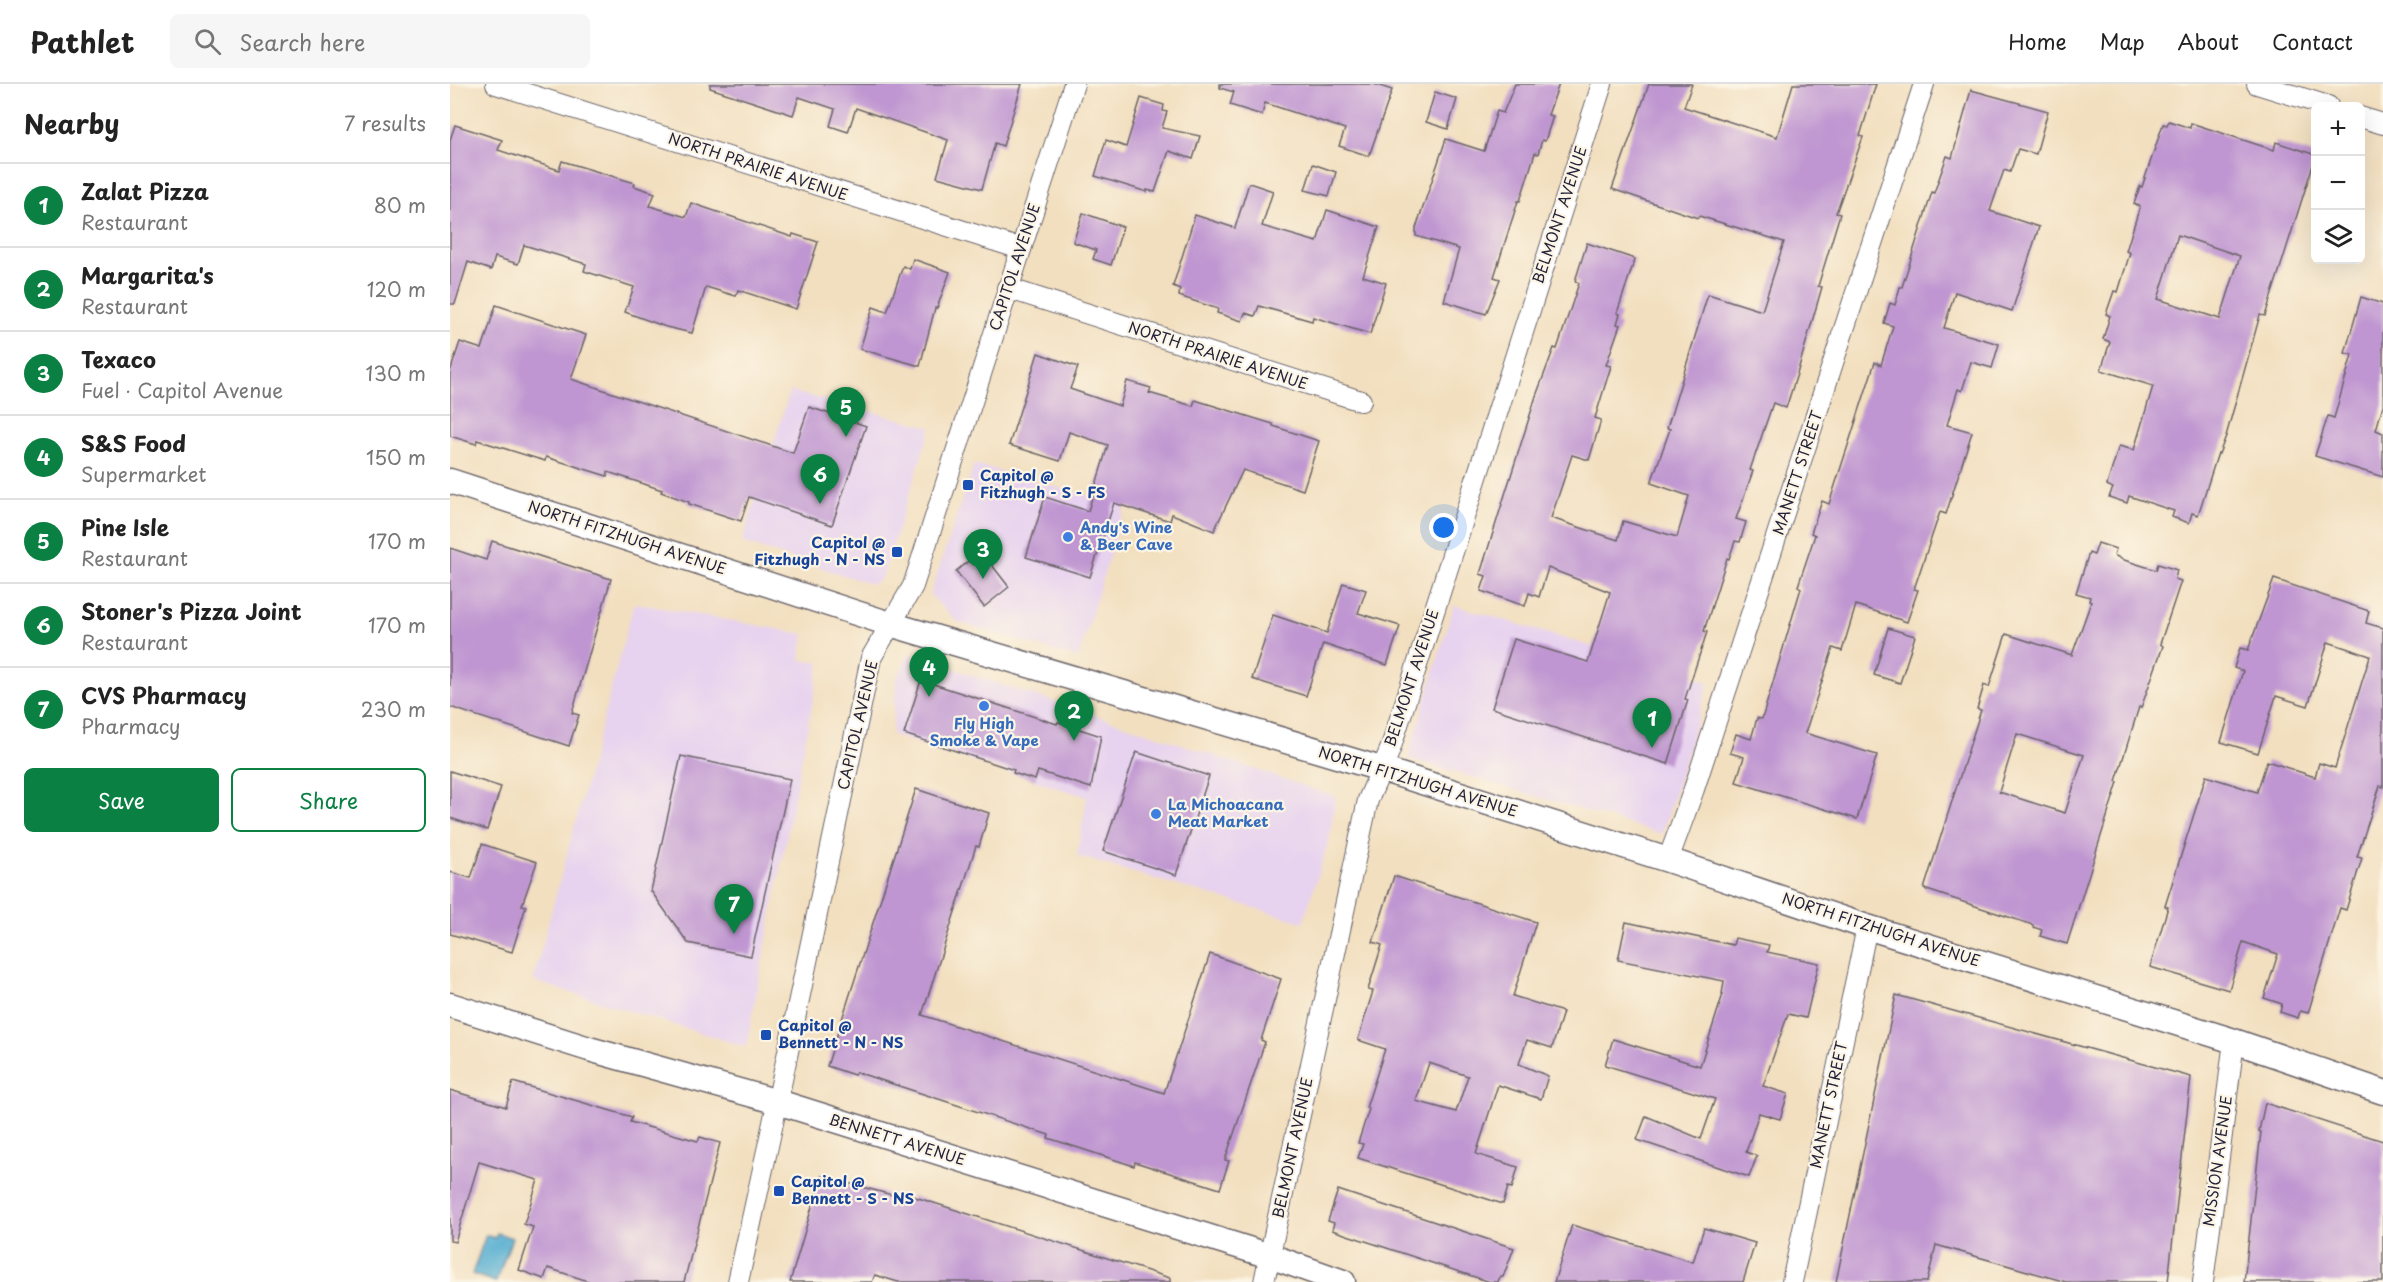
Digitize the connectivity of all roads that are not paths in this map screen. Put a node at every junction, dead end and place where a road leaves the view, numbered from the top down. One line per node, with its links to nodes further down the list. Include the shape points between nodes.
1 (496, 84): 7 (street, NORTH PRAIRIE AVENUE)
2 (1074, 84): 7 (street, CAPITOL AVENUE)
3 (1602, 84): 12 (street, BELMONT AVENUE)
4 (1924, 84): 13 (street, MANETT STREET)
5 (2257, 84): 6 (street)
6 (2315, 102)
7 (1021, 249): 8 (street, CAPITOL AVENUE)
8 (1007, 288): 9 (street, NORTH PRAIRIE AVENUE); 11 (street, CAPITOL AVENUE, via 913,586)
9 (1361, 401)
10 (450, 481): 11 (street, NORTH FITZHUGH AVENUE)
11 (890, 624): 12 (street, NORTH FITZHUGH AVENUE); 18 (street, CAPITOL AVENUE, via 871,658)
12 (1381, 769): 13 (street, NORTH FITZHUGH AVENUE); 19 (street, BELMONT AVENUE, via 1358,837)
13 (1668, 860): 14 (street, NORTH FITZHUGH AVENUE)
14 (1867, 927): 16 (street, NORTH FITZHUGH AVENUE); 23 (street, MANETT STREET)
15 (450, 1005): 18 (street, BENNETT AVENUE)
16 (2234, 1041): 17 (street, NORTH FITZHUGH AVENUE); 24 (street, MISSION AVENUE)
17 (2383, 1092)
18 (778, 1102): 19 (street, BENNETT AVENUE); 20 (street, CAPITOL AVENUE)
19 (1270, 1256): 21 (street, BELMONT AVENUE); 22 (street, BENNETT AVENUE)
20 (738, 1282)
21 (1264, 1282)
22 (1343, 1282)
23 (1792, 1282)
24 (2203, 1282)

